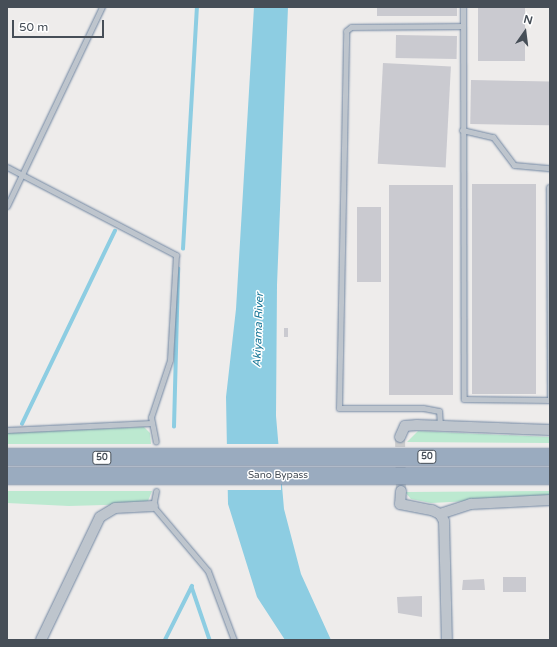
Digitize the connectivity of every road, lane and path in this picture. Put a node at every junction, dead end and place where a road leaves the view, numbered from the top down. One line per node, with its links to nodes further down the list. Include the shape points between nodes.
1 (102, 7): 7 (lane)
2 (463, 7): 3 (lane)
3 (463, 26): 4 (lane); 11 (lane, via 351,27 346,31 339,408 423,408 439,411)
4 (462, 130): 6 (lane, via 493,137 514,166); 8 (lane, via 464,399 550,400)
5 (7, 167): 7 (lane)
6 (550, 168)
7 (22, 175): 9 (lane); 10 (lane, via 176,255 170,360)
8 (549, 187)
9 (7, 206)
10 (151, 423): 12 (lane); 15 (lane)
11 (440, 425): 13 (street); 14 (street, via 405,426)
12 (7, 430)
13 (550, 430)
14 (400, 437)
15 (156, 442)
16 (7, 457): 17 (highway, Sano Bypass / 50)
17 (550, 457)
18 (7, 476): 19 (highway, Sano Bypass / 50)
19 (550, 476)
20 (156, 491): 23 (lane)
21 (401, 491): 24 (street, via 400,504)
22 (550, 500): 24 (street, via 471,504)
23 (152, 506): 25 (street, via 115,508 100,517); 26 (lane, via 208,571)
24 (440, 514): 27 (street, via 445,532)
25 (41, 640)
26 (234, 640)
27 (447, 640)

